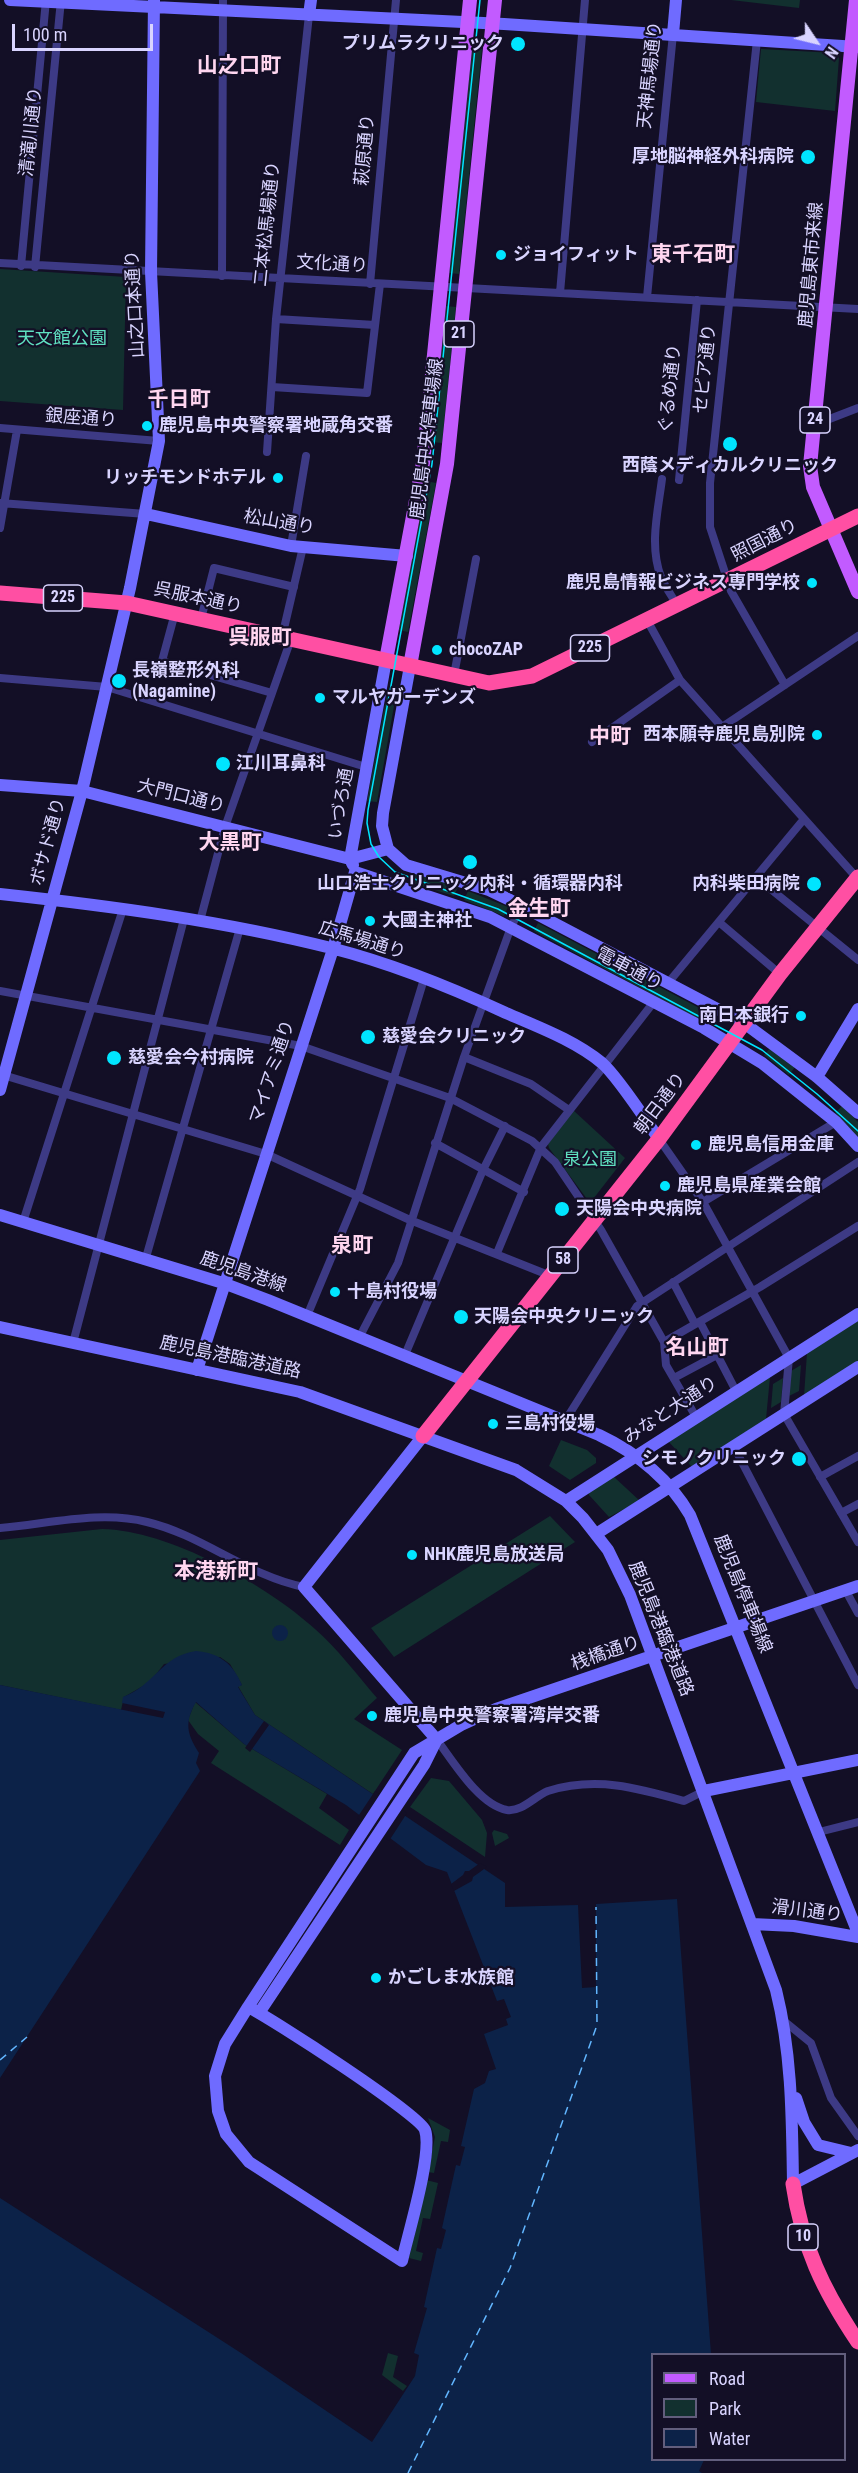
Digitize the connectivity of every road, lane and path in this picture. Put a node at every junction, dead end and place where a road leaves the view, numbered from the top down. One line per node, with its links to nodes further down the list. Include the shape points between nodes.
1 (10, 0): 9 (street)
2 (310, 0): 13 (street, 二本松馬場通り)
3 (396, 0): 14 (street, 萩原通り)
4 (470, 0): 15 (main road, 鹿児島中央停車場線 / 21)
5 (495, 0): 16 (main road, 鹿児島中央停車場線 / 21)
6 (585, 0): 17 (street)
7 (676, 0): 18 (street, 天神馬場通り)
8 (855, 0): 20 (main road, 鹿児島東市来線 / 24)
9 (46, 2): 10 (street); 21 (street, 清滝川通り)
10 (61, 2): 11 (street); 22 (street, 清滝川通り)
11 (154, 4): 12 (street); 28 (street, 山之口本通り)
12 (222, 5): 13 (street); 29 (street)
13 (309, 15): 14 (street); 30 (street, 二本松馬場通り)
14 (394, 19): 15 (street); 31 (street, 萩原通り)
15 (467, 23): 16 (street); 32 (main road, 鹿児島中央停車場線 / 21)
16 (493, 24): 17 (street); 33 (main road, 鹿児島中央停車場線 / 21)
17 (582, 30): 18 (street); 34 (street)
18 (673, 34): 19 (street); 35 (street, 天神馬場通り)
19 (757, 40): 20 (street); 37 (street, セピア通り)
20 (854, 46): 38 (main road, 鹿児島東市来線 / 24)
21 (38, 90): 22 (street); 23 (street, 清滝川通り)
22 (52, 93): 24 (street, 清滝川通り)
23 (31, 173): 24 (street); 26 (street, 清滝川通り)
24 (44, 175): 27 (street, 清滝川通り)
25 (0, 263): 26 (street, 文化通り)
26 (21, 266): 27 (street, 文化通り)
27 (35, 267): 28 (street, 文化通り)
28 (151, 273): 29 (street, 文化通り); 47 (street, 山之口本通り)
29 (222, 276): 30 (street, 文化通り)
30 (281, 279): 31 (street, 文化通り); 40 (street, 二本松馬場通り)
31 (375, 284): 32 (street, 文化通り); 41 (street, 萩原通り)
32 (440, 288): 33 (street, 文化通り); 58 (main road, 鹿児島中央停車場線 / 21, via 423,463)
33 (464, 289): 34 (street, 文化通り); 72 (main road, 鹿児島中央停車場線 / 21, via 447,464)
34 (560, 293): 35 (street, 文化通り)
35 (647, 297): 36 (street, 文化通り)
36 (697, 300): 37 (street, 文化通り); 51 (street, ぐるめ通り)
37 (730, 302): 38 (street, 文化通り); 60 (street, セピア通り, via 710,483 710,527)
38 (826, 307): 39 (street, 文化通り); 44 (main road, 鹿児島東市来線 / 24)
39 (858, 309)
40 (276, 319): 41 (street); 42 (street, 二本松馬場通り)
41 (375, 326): 42 (street, 萩原通り, via 367,393)
42 (272, 387): 48 (street, 二本松馬場通り)
43 (858, 408): 44 (street)
44 (814, 425): 56 (main road, 鹿児島東市来線 / 24, via 810,466 813,487)
45 (0, 428): 46 (street, 銀座通り)
46 (17, 430): 47 (street, 銀座通り); 52 (street)
47 (159, 441): 53 (street, 山之口本通り)
48 (267, 452)
49 (306, 456): 57 (street)
50 (662, 479): 65 (street, via 656,557 661,577)
51 (679, 480)
52 (2, 503): 53 (street); 55 (street)
53 (146, 514): 57 (street, 松山通り); 64 (street, 山之口本通り)
54 (858, 516): 56 (highway, 照国通り / 225)
55 (0, 528)
56 (830, 530): 60 (highway, 照国通り / 225); 62 (main road, 鹿児島東市来線)
57 (297, 547): 58 (street, 松山通り); 61 (street)
58 (407, 556): 71 (main road, 鹿児島中央停車場線 / 21)
59 (477, 559): 73 (street)
60 (728, 582): 65 (highway, 照国通り / 225); 76 (street, セピア通り)
61 (294, 587): 67 (street, via 214,568); 70 (street)
62 (858, 592)
63 (0, 593): 64 (highway, 呉服本通り / 225)
64 (127, 603): 66 (highway, 呉服本通り / 225); 77 (street, ボサド通り)
65 (677, 605): 68 (highway, 照国通り / 225)
66 (175, 613): 67 (highway, 呉服本通り / 225); 78 (street, via 162,661)
67 (201, 619): 70 (highway, 呉服本通り / 225)
68 (647, 620): 73 (highway, 照国通り / 225, via 532,676 489,683); 75 (street)
69 (858, 636): 76 (street)
70 (287, 638): 71 (highway, 呉服本通り / 225); 78 (street)
71 (386, 660): 72 (highway, 照国通り / 225); 82 (street, いづろ通)
72 (410, 666): 73 (highway, 照国通り / 225); 87 (street, via 383,813 382,832)
73 (454, 675)
74 (0, 678): 77 (street)
75 (681, 680): 79 (street); 81 (street)
76 (784, 685): 79 (street)
77 (107, 687): 80 (street); 84 (street, ボサド通り)
78 (272, 693): 80 (street)
79 (722, 727): 85 (street)
80 (259, 733): 82 (street); 86 (street)
81 (592, 742)
82 (366, 767): 88 (street, いづろ通)
83 (0, 785): 84 (street, 大門口通り)
84 (82, 791): 86 (street, 大門口通り); 93 (street, ボサド通り)
85 (804, 819): 90 (street); 91 (street)
86 (225, 827): 88 (street, 大門口通り); 97 (street)
87 (387, 849): 88 (street); 89 (street); 94 (street, 電車通り, via 406,865 489,890)
88 (350, 859): 89 (street, いづろ通)
89 (355, 872): 99 (street, 電車通り); 102 (street, マイアミ通り)
90 (757, 878): 98 (street); 100 (street)
91 (858, 878): 100 (highway, 朝日通り / 58)
92 (0, 894): 93 (street, 広馬場通り)
93 (53, 900): 95 (street, 広馬場通り); 108 (street, ボサド通り)
94 (522, 905): 99 (street); 106 (street, 電車通り)
95 (123, 909): 96 (street, 広馬場通り); 111 (street)
96 (184, 919): 97 (street, 広馬場通り); 113 (street)
97 (200, 921): 101 (street, 広馬場通り)
98 (720, 923): 104 (street); 106 (street)
99 (511, 927): 109 (street); 110 (street, 電車通り)
100 (818, 927): 103 (street); 104 (highway, 朝日通り / 58)
101 (240, 928): 102 (street, 広馬場通り); 115 (street)
102 (333, 949): 105 (street, 広馬場通り); 117 (street, マイアミ通り)
103 (858, 960)
104 (780, 974): 114 (highway, 朝日通り / 58)
105 (424, 979): 109 (street, 広馬場通り); 122 (street)
106 (668, 983): 114 (street, 電車通り)
107 (0, 991): 108 (street)
108 (27, 995): 111 (street); 120 (street, ボサド通り)
109 (484, 1003): 118 (street); 119 (street, 広馬場通り, via 579,1046)
110 (653, 1004): 116 (street, 電車通り); 119 (street)
111 (93, 1007): 113 (street); 124 (street)
112 (858, 1009): 121 (street)
113 (158, 1019): 115 (street); 128 (street)
114 (744, 1023): 116 (highway, 朝日通り / 58); 121 (street, 電車通り)
115 (211, 1029): 117 (street); 131 (street)
116 (730, 1043): 129 (street, 電車通り, via 762,1063); 132 (highway, 朝日通り / 58)
117 (301, 1046): 122 (street); 136 (street, マイアミ通り)
118 (464, 1057): 125 (street); 126 (street, via 531,1084)
119 (604, 1065): 126 (street); 132 (street, 広馬場通り)
120 (2, 1074): 123 (street, ボサド通り); 124 (street)
121 (817, 1077): 127 (street, 電車通り)
122 (394, 1078): 125 (street); 140 (street)
123 (0, 1090)
124 (65, 1093): 128 (street); 145 (street)
125 (450, 1098): 130 (street); 133 (street)
126 (569, 1110): 135 (street)
127 (858, 1113)
128 (133, 1114): 131 (street); 148 (street)
129 (836, 1122): 134 (street, 電車通り); 141 (street)
130 (505, 1126): 135 (street); 138 (street)
131 (182, 1129): 136 (street); 151 (street)
132 (659, 1139): 141 (street); 144 (highway, 朝日通り / 58)
133 (435, 1143): 138 (street); 143 (street)
134 (858, 1146)
135 (541, 1147): 139 (street); 144 (street)
136 (266, 1154): 140 (street); 154 (street, マイアミ通り)
137 (858, 1162): 149 (street)
138 (483, 1170): 139 (street); 147 (street)
139 (524, 1192): 150 (street)
140 (356, 1197): 143 (street); 158 (street)
141 (703, 1202): 149 (street)
142 (0, 1215): 145 (street, 鹿児島港線)
143 (410, 1220): 147 (street); 161 (street, via 398,1263)
144 (595, 1220): 152 (highway, 朝日通り / 58); 156 (street)
145 (23, 1222): 148 (street, 鹿児島港線)
146 (858, 1226): 155 (street)
147 (454, 1238): 150 (street); 164 (street)
148 (99, 1246): 151 (street, 鹿児島港線); 163 (street)
149 (729, 1246): 153 (street); 155 (street)
150 (497, 1253): 152 (street)
151 (145, 1261): 154 (street, 鹿児島港線)
152 (551, 1276): 170 (highway, 朝日通り / 58)
153 (673, 1282): 156 (street); 159 (street)
154 (223, 1283): 158 (street, 鹿児島港線); 168 (street, マイアミ通り)
155 (753, 1292): 159 (street); 166 (street)
156 (642, 1303): 162 (street); 174 (street)
157 (858, 1314): 166 (street, みなと大通り)
158 (307, 1316): 161 (street, 鹿児島港線)
159 (697, 1323): 162 (street); 165 (street)
160 (0, 1327): 163 (street, 鹿児島港臨港道路)
161 (360, 1336): 164 (street, 鹿児島港線)
162 (664, 1342): 169 (street, via 663,1358)
163 (74, 1343): 168 (street, 鹿児島港臨港道路)
164 (405, 1355): 170 (street, 鹿児島港線)
165 (717, 1355): 169 (street); 171 (street)
166 (789, 1358): 171 (street, みなと大通り); 172 (street)
167 (858, 1367): 172 (street)
168 (197, 1370): 175 (street, 鹿児島港臨港道路, via 300,1392)
169 (674, 1378): 173 (street)
170 (467, 1381): 174 (street, 鹿児島停車場線); 175 (highway, 朝日通り / 58)
171 (736, 1391): 173 (street, みなと大通り)
172 (784, 1414): 176 (street); 179 (street)
173 (696, 1417): 177 (street, みなと大通り)
174 (565, 1421): 177 (street, 鹿児島停車場線, via 605,1437)
175 (423, 1436): 181 (street, 鹿児島港臨港道路, via 516,1470); 187 (street)
176 (733, 1445): 180 (street); 189 (street)
177 (635, 1456): 180 (street, 鹿児島停車場線); 181 (street, みなと大通り)
178 (858, 1456): 179 (street)
179 (820, 1476): 183 (street)
180 (670, 1486): 185 (street); 191 (street, 鹿児島停車場線, via 690,1515)
181 (566, 1502): 185 (street, 鹿児島港臨港道路)
182 (858, 1504): 183 (street)
183 (841, 1513): 186 (street)
184 (0, 1528): 187 (street, via 129,1518 162,1526 278,1582)
185 (596, 1534): 192 (street, 鹿児島港臨港道路, via 630,1595)
186 (858, 1542)
187 (304, 1587): 194 (street)
188 (852, 1589): 189 (street, 桟橋通り); 190 (street)
189 (815, 1601): 191 (street, 桟橋通り); 193 (street)
190 (858, 1613)
191 (737, 1628): 192 (street, 桟橋通り); 196 (street, 鹿児島停車場線)
192 (654, 1658): 194 (street, 桟橋通り, via 496,1709); 197 (street, 鹿児島港臨港道路)
193 (858, 1685)
194 (437, 1740): 197 (street, via 477,1792 506,1810 520,1808 536,1796 570,1786 629,1785 684,1801); 202 (street, via 367,1850); 202 (street, 桟橋通り, via 414,1754 355,1842)
195 (858, 1760): 196 (street)
196 (795, 1773): 197 (street); 199 (street, 鹿児島停車場線)
197 (704, 1791): 200 (street, 鹿児島港臨港道路)
198 (858, 1822): 199 (street)
199 (819, 1832): 201 (street, 鹿児島停車場線)
200 (752, 1923): 201 (street, 滑川通り); 203 (street, 鹿児島港臨港道路)
201 (858, 1935)
202 (253, 2010): 202 (street, via 422,2123 427,2145 402,2261 249,2162 226,2134 218,2111 215,2076 225,2044)
203 (784, 2021): 204 (street, 鹿児島港臨港道路); 205 (street, via 811,2043 831,2098)
204 (792, 2085): 206 (street, via 804,2122 818,2145); 207 (street, 鹿児島港臨港道路)
205 (858, 2136)
206 (855, 2152): 207 (street)
207 (793, 2184): 208 (highway, 10, via 813,2264)
208 (858, 2342)

